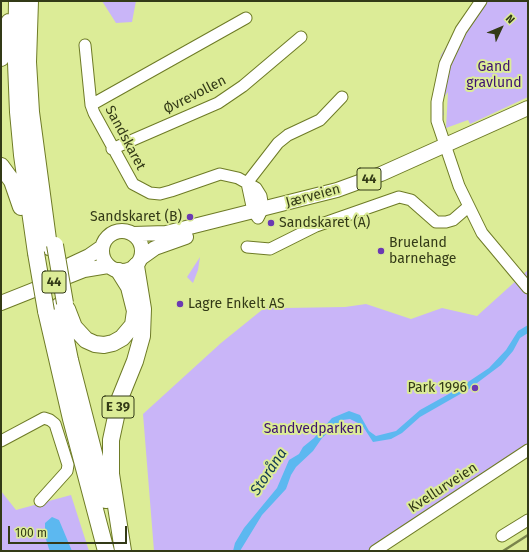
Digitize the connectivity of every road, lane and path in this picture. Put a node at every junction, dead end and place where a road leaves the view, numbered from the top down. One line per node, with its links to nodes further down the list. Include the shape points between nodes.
1 (13, 1): 9 (highway)
2 (17, 1): 23 (highway, E 39, via 18,112 25,178)
3 (30, 1): 23 (highway, E 39, via 28,62 31,112)
4 (36, 1): 23 (highway, E 39, via 35,62)
5 (481, 1): 14 (street, via 461,30 445,64 437,102 437,121)
6 (246, 18): 11 (street, Sandskaret)
7 (301, 37): 15 (street, Øvrevollen, via 243,86 218,103)
8 (85, 45): 11 (street, Sandskaret)
9 (1, 58)
10 (342, 97): 17 (street, via 320,120 288,135 278,143)
11 (91, 105): 15 (street, Sandskaret)
12 (528, 108): 14 (main road, Jærveien / 44)
13 (528, 114): 14 (main road, Jærveien / 44)
14 (447, 148): 18 (street); 19 (main road, Jærveien / 44, via 361,182)
15 (112, 149): 17 (street, Sandskaret, via 133,184 150,193 160,194 220,174)
16 (1, 166): 23 (highway, E 39, via 17,191 26,238)
17 (247, 183): 19 (street, Sandskaret, via 256,188 261,196)
18 (468, 207): 22 (street, via 453,220 436,222 411,200 399,197 316,226 270,248); 26 (street, via 482,233)
19 (258, 212): 20 (main road, Jærveien / 44, via 166,233); 24 (main road, Jærveien / 44, via 169,242 155,248)
20 (133, 234): 21 (main road, 44, via 115,232); 24 (main road, via 142,245)
21 (102, 247): 25 (main road, via 102,254); 27 (main road, 44, via 70,266)
22 (247, 247)
23 (46, 248): 29 (highway, E 39, bridge)
24 (139, 262): 25 (main road, 44, via 125,271); 36 (highway, E 39, via 143,309 142,336 120,398 111,440 111,474)
25 (114, 269): 28 (main road, 44, via 84,270); 29 (highway, E 39, via 129,287 135,311 133,325 122,338 104,345 86,340)
26 (528, 288)
27 (1, 294)
28 (1, 303)
29 (57, 307): 35 (highway, E 39, via 71,419); 36 (highway, E 39)
30 (1, 442): 32 (street, via 44,418 55,424 68,464 67,471)
31 (528, 450): 37 (street, Kvellurveien)
32 (40, 501)
33 (528, 520): 34 (street)
34 (502, 536)
35 (106, 551)
36 (122, 551)
37 (375, 551)

